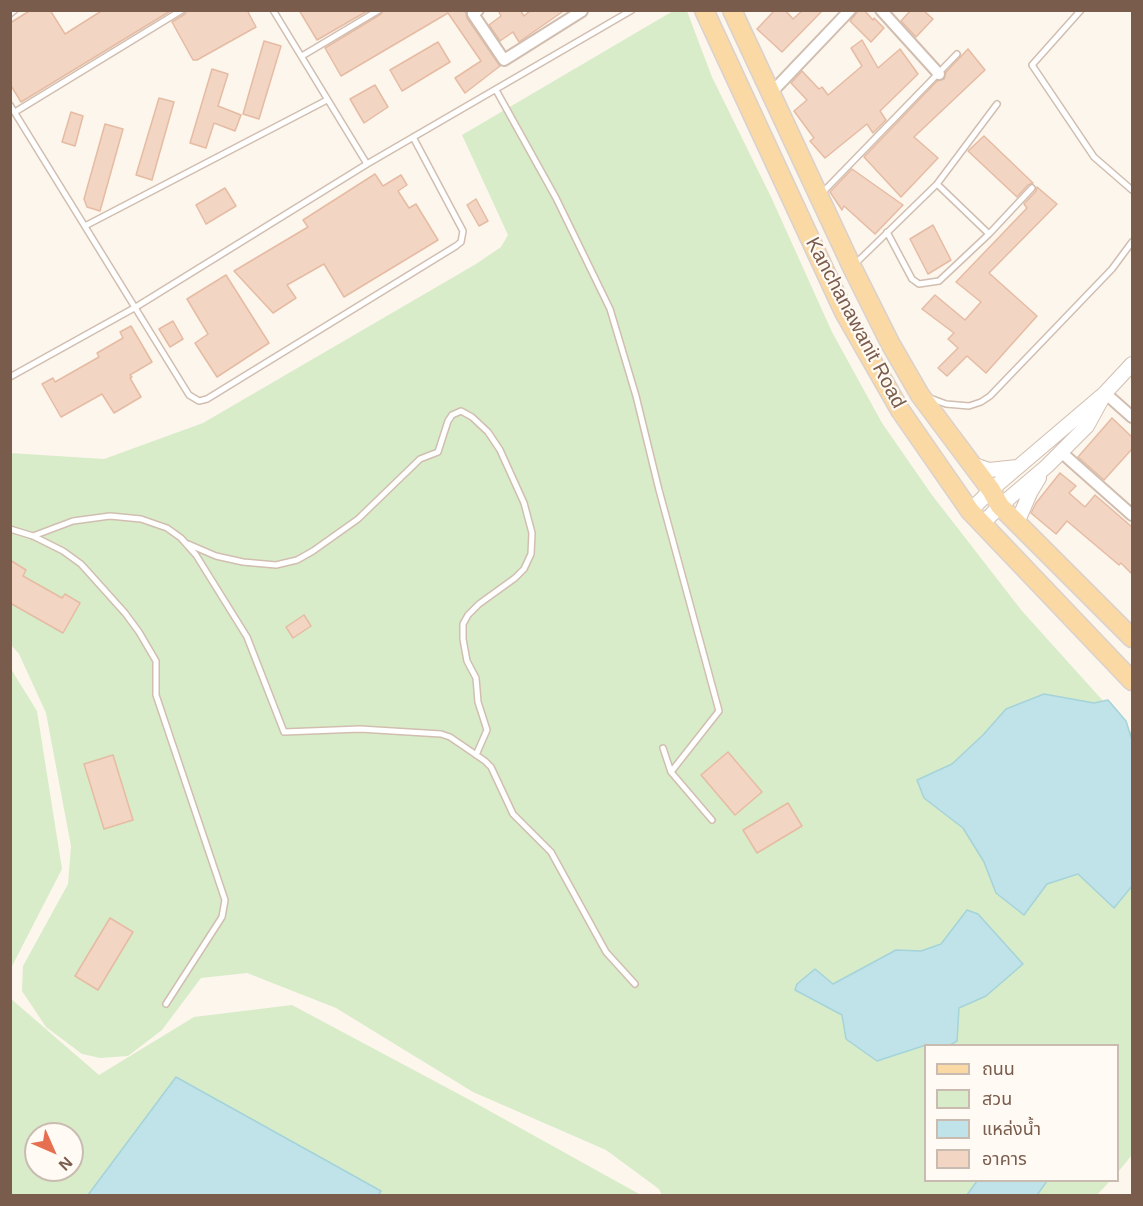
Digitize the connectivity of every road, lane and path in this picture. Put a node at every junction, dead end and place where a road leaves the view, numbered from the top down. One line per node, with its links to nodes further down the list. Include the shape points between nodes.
1 (15, 10): 13 (lane)
2 (182, 10): 22 (lane)
3 (273, 10): 15 (lane)
4 (379, 10): 15 (lane)
5 (478, 10): 12 (street, via 473,14 504,60)
6 (632, 10): 17 (lane)
7 (704, 10): 48 (main road, Kanchanawanit Road, via 844,312 900,410)
8 (732, 10): 18 (main road, Kanchanawanit Road)
9 (850, 10): 18 (street)
10 (880, 10): 16 (street)
11 (1081, 10): 28 (lane, via 1032,65 1094,156)
12 (582, 11)
13 (10, 14)
14 (957, 54): 16 (lane)
15 (302, 56): 19 (lane)
16 (939, 74): 29 (lane)
17 (496, 90): 24 (lane); 57 (lane, via 556,198 610,309 719,711)
18 (770, 94): 29 (main road, Kanchanawanit Road)
19 (327, 100): 25 (lane); 30 (lane)
20 (997, 104): 26 (lane)
21 (10, 105): 22 (lane)
22 (16, 115): 23 (lane); 30 (lane)
23 (10, 122)
24 (412, 137): 25 (lane); 35 (lane, via 463,231 456,246 202,400 189,395)
25 (367, 164): 35 (lane)
26 (937, 184): 31 (lane); 32 (lane)
27 (1032, 188): 32 (lane)
28 (1132, 190)
29 (818, 197): 34 (main road, Kanchanawanit Road)
30 (85, 226): 35 (lane)
31 (887, 232): 32 (lane, via 912,279 919,284 939,281); 34 (lane)
32 (989, 234)
33 (1132, 242): 39 (lane, via 1112,269 990,396 969,406 957,406)
34 (852, 267): 39 (main road, Kanchanawanit Road)
35 (136, 307): 37 (lane)
36 (1132, 364): 38 (street)
37 (10, 377)
38 (1105, 393): 40 (street); 41 (street, via 1087,426); 44 (street)
39 (920, 395): 42 (main road, Kanchanawanit Road)
40 (1132, 417)
41 (1061, 452): 43 (street); 47 (street)
42 (972, 464): 44 (street, via 989,470); 45 (main road, Kanchanawanit Road)
43 (1047, 466): 46 (street); 49 (street)
44 (1018, 467): 45 (street)
45 (991, 490): 46 (main road, Kanchanawanit Road); 48 (street)
46 (1000, 506): 48 (street); 49 (main road, Kanchanawanit Road)
47 (1132, 515)
48 (977, 517): 54 (main road, Kanchanawanit Road)
49 (1017, 523): 53 (main road, Kanchanawanit Road)
50 (10, 530): 51 (lane)
51 (33, 536): 52 (lane, via 73,521 121,516 156,523); 60 (lane, via 81,564 125,613 150,651 157,665 156,695 225,900 222,917)
52 (186, 543): 56 (lane, via 247,637 284,732 360,729 441,734); 56 (lane, via 243,562 276,565 297,560 358,519 420,459 439,451 452,415 461,411 472,417 501,450 524,503 532,533 531,554 524,569 471,611 463,624 462,639 476,678 478,702 487,730)
53 (1132, 638)
54 (1132, 681)
55 (663, 748): 57 (lane)
56 (476, 755): 59 (lane, via 491,767 513,814 551,852 606,952)
57 (671, 772): 58 (lane)
58 (712, 820)
59 (635, 984)
60 (166, 1004)

